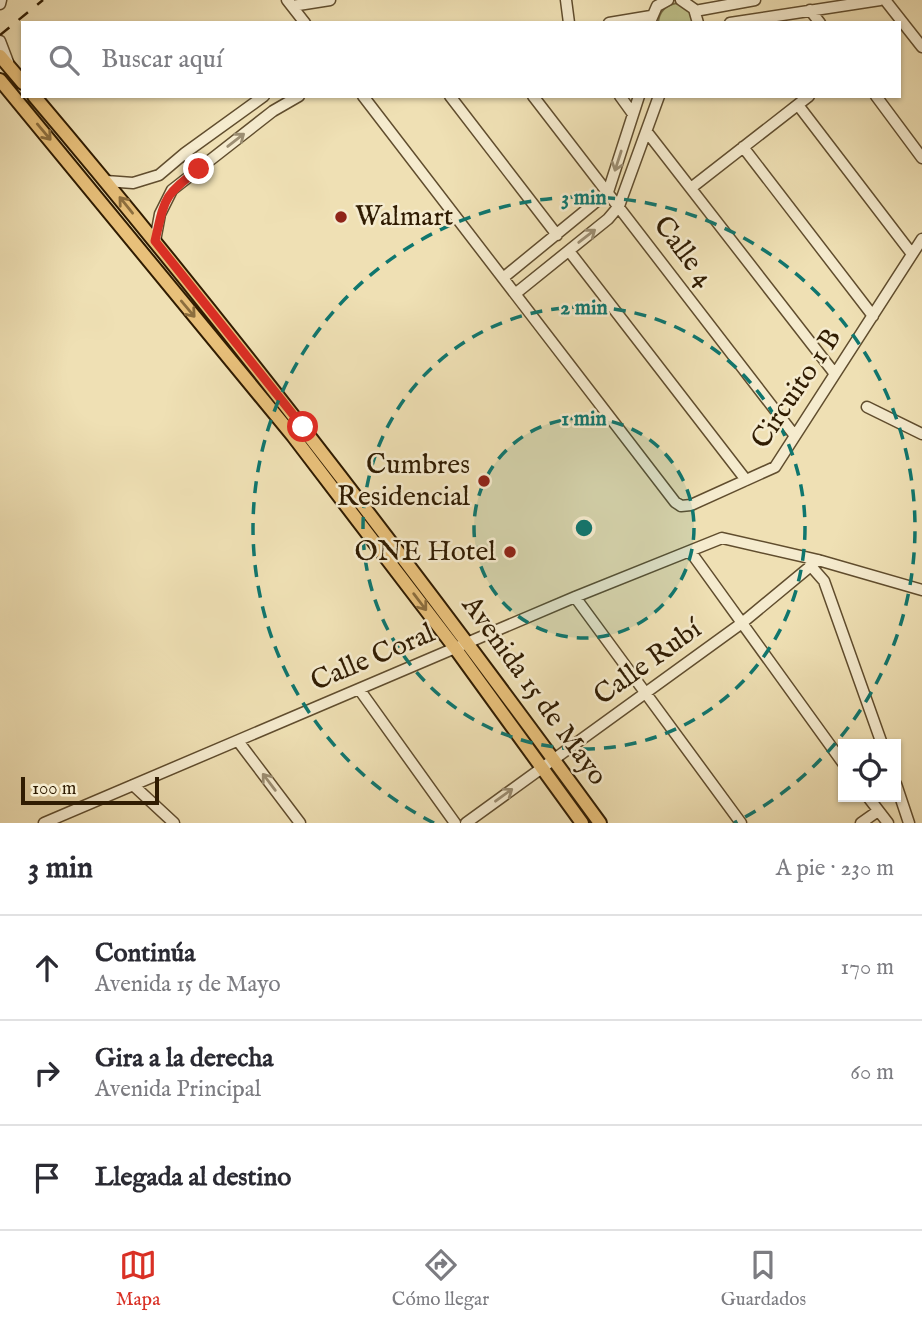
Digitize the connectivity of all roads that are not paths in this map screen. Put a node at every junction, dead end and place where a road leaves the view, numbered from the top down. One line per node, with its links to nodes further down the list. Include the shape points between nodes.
1 (330, 0): 7 (street)
2 (566, 0): 12 (street)
3 (668, 0): 10 (street, via 657,6)
4 (681, 0): 8 (street)
5 (755, 0): 8 (street)
6 (883, 0): 9 (street); 15 (street)
7 (289, 3): 11 (street)
8 (693, 6)
9 (810, 10): 13 (street); 14 (street)
10 (651, 20)
11 (303, 21)
12 (569, 21)
13 (742, 21)
14 (818, 21)
15 (900, 21)
16 (901, 22): 18 (street)
17 (0, 41): 20 (street)
18 (922, 47)
19 (0, 56): 20 (main road)
20 (11, 69): 22 (main road)
21 (0, 80): 57 (main road, Avenida 15 de Mayo, one-way to 57)
22 (21, 81)
23 (36, 98): 42 (main road, Avenida 15 de Mayo)
24 (261, 98): 38 (street)
25 (295, 98): 40 (street, one-way to 25)
26 (365, 98): 52 (street, Circuito 1 B)
27 (452, 98): 47 (street)
28 (535, 98): 45 (street, Calle 4)
29 (621, 98): 35 (street)
30 (638, 98): 35 (street)
31 (658, 98): 36 (street)
32 (807, 98): 34 (street)
33 (877, 98): 39 (street)
34 (798, 105): 37 (street); 51 (street)
35 (633, 114): 45 (street, one-way to 45)
36 (647, 132): 43 (street); 46 (street)
37 (743, 147): 43 (street); 54 (street)
38 (185, 153): 40 (street); 41 (street)
39 (922, 158)
40 (199, 169): 44 (street)
41 (159, 175): 42 (street, via 133,183); 44 (street)
42 (106, 181): 49 (main road, Avenida 15 de Mayo, one-way to 42)
43 (691, 188): 55 (street)
44 (172, 190): 49 (street, via 160,214)
45 (608, 192): 46 (street, Calle 4); 47 (street)
46 (619, 206): 50 (street, one-way to 46); 59 (street, Calle 4)
47 (557, 235): 52 (street)
48 (922, 239): 51 (street, Circuito 1 B)
49 (155, 241): 57 (main road, Avenida 15 de Mayo)
50 (569, 251): 53 (street); 60 (street)
51 (912, 254): 54 (street, Circuito 1 B)
52 (502, 278): 53 (street, Circuito 1 B)
53 (515, 294): 60 (street, Circuito 1 B, via 675,502 691,505)
54 (873, 316): 55 (street, Circuito 1 B)
55 (835, 374): 59 (street, Circuito 1 B)
56 (867, 407): 58 (street)
57 (298, 431): 66 (main road, Avenida 15 de Mayo); 67 (main road, Avenida 15 de Mayo, one-way to 67)
58 (922, 434)
59 (796, 436): 60 (street, Circuito 1 B, via 775,467)
60 (746, 480)
61 (690, 551): 62 (street, Calle Coral, via 722,538); 64 (street, Calle Coral); 65 (street)
62 (814, 563): 63 (street); 65 (street, Calle Rubí); 70 (street)
63 (922, 590)
64 (575, 597): 66 (street, Calle Coral); 69 (street)
65 (742, 623): 69 (street, Calle Rubí); 72 (street)
66 (468, 643): 67 (street, Calle Coral); 73 (main road, Avenida 15 de Mayo)
67 (456, 648): 68 (street, Calle Coral); 74 (main road, Avenida 15 de Mayo)
68 (359, 689): 71 (street, Calle Coral); 82 (street)
69 (646, 693): 73 (street, Calle Rubí); 86 (street)
70 (880, 739)
71 (238, 741): 75 (street, Calle Coral); 81 (street, one-way to 71)
72 (838, 756)
73 (554, 760): 74 (street, Calle Rubí); 85 (main road, Avenida 15 de Mayo)
74 (542, 768): 83 (street, Calle Rubí, one-way to 74); 84 (main road, Avenida 15 de Mayo)
75 (133, 785): 79 (street, Calle Coral); 80 (street)
76 (901, 799): 89 (street)
77 (872, 802): 78 (street)
78 (878, 811): 87 (street); 88 (street)
79 (44, 823)
80 (174, 823)
81 (300, 823)
82 (455, 823)
83 (467, 823)
84 (583, 823)
85 (600, 823)
86 (741, 823)
87 (861, 823)
88 (888, 823)
89 (909, 823)

